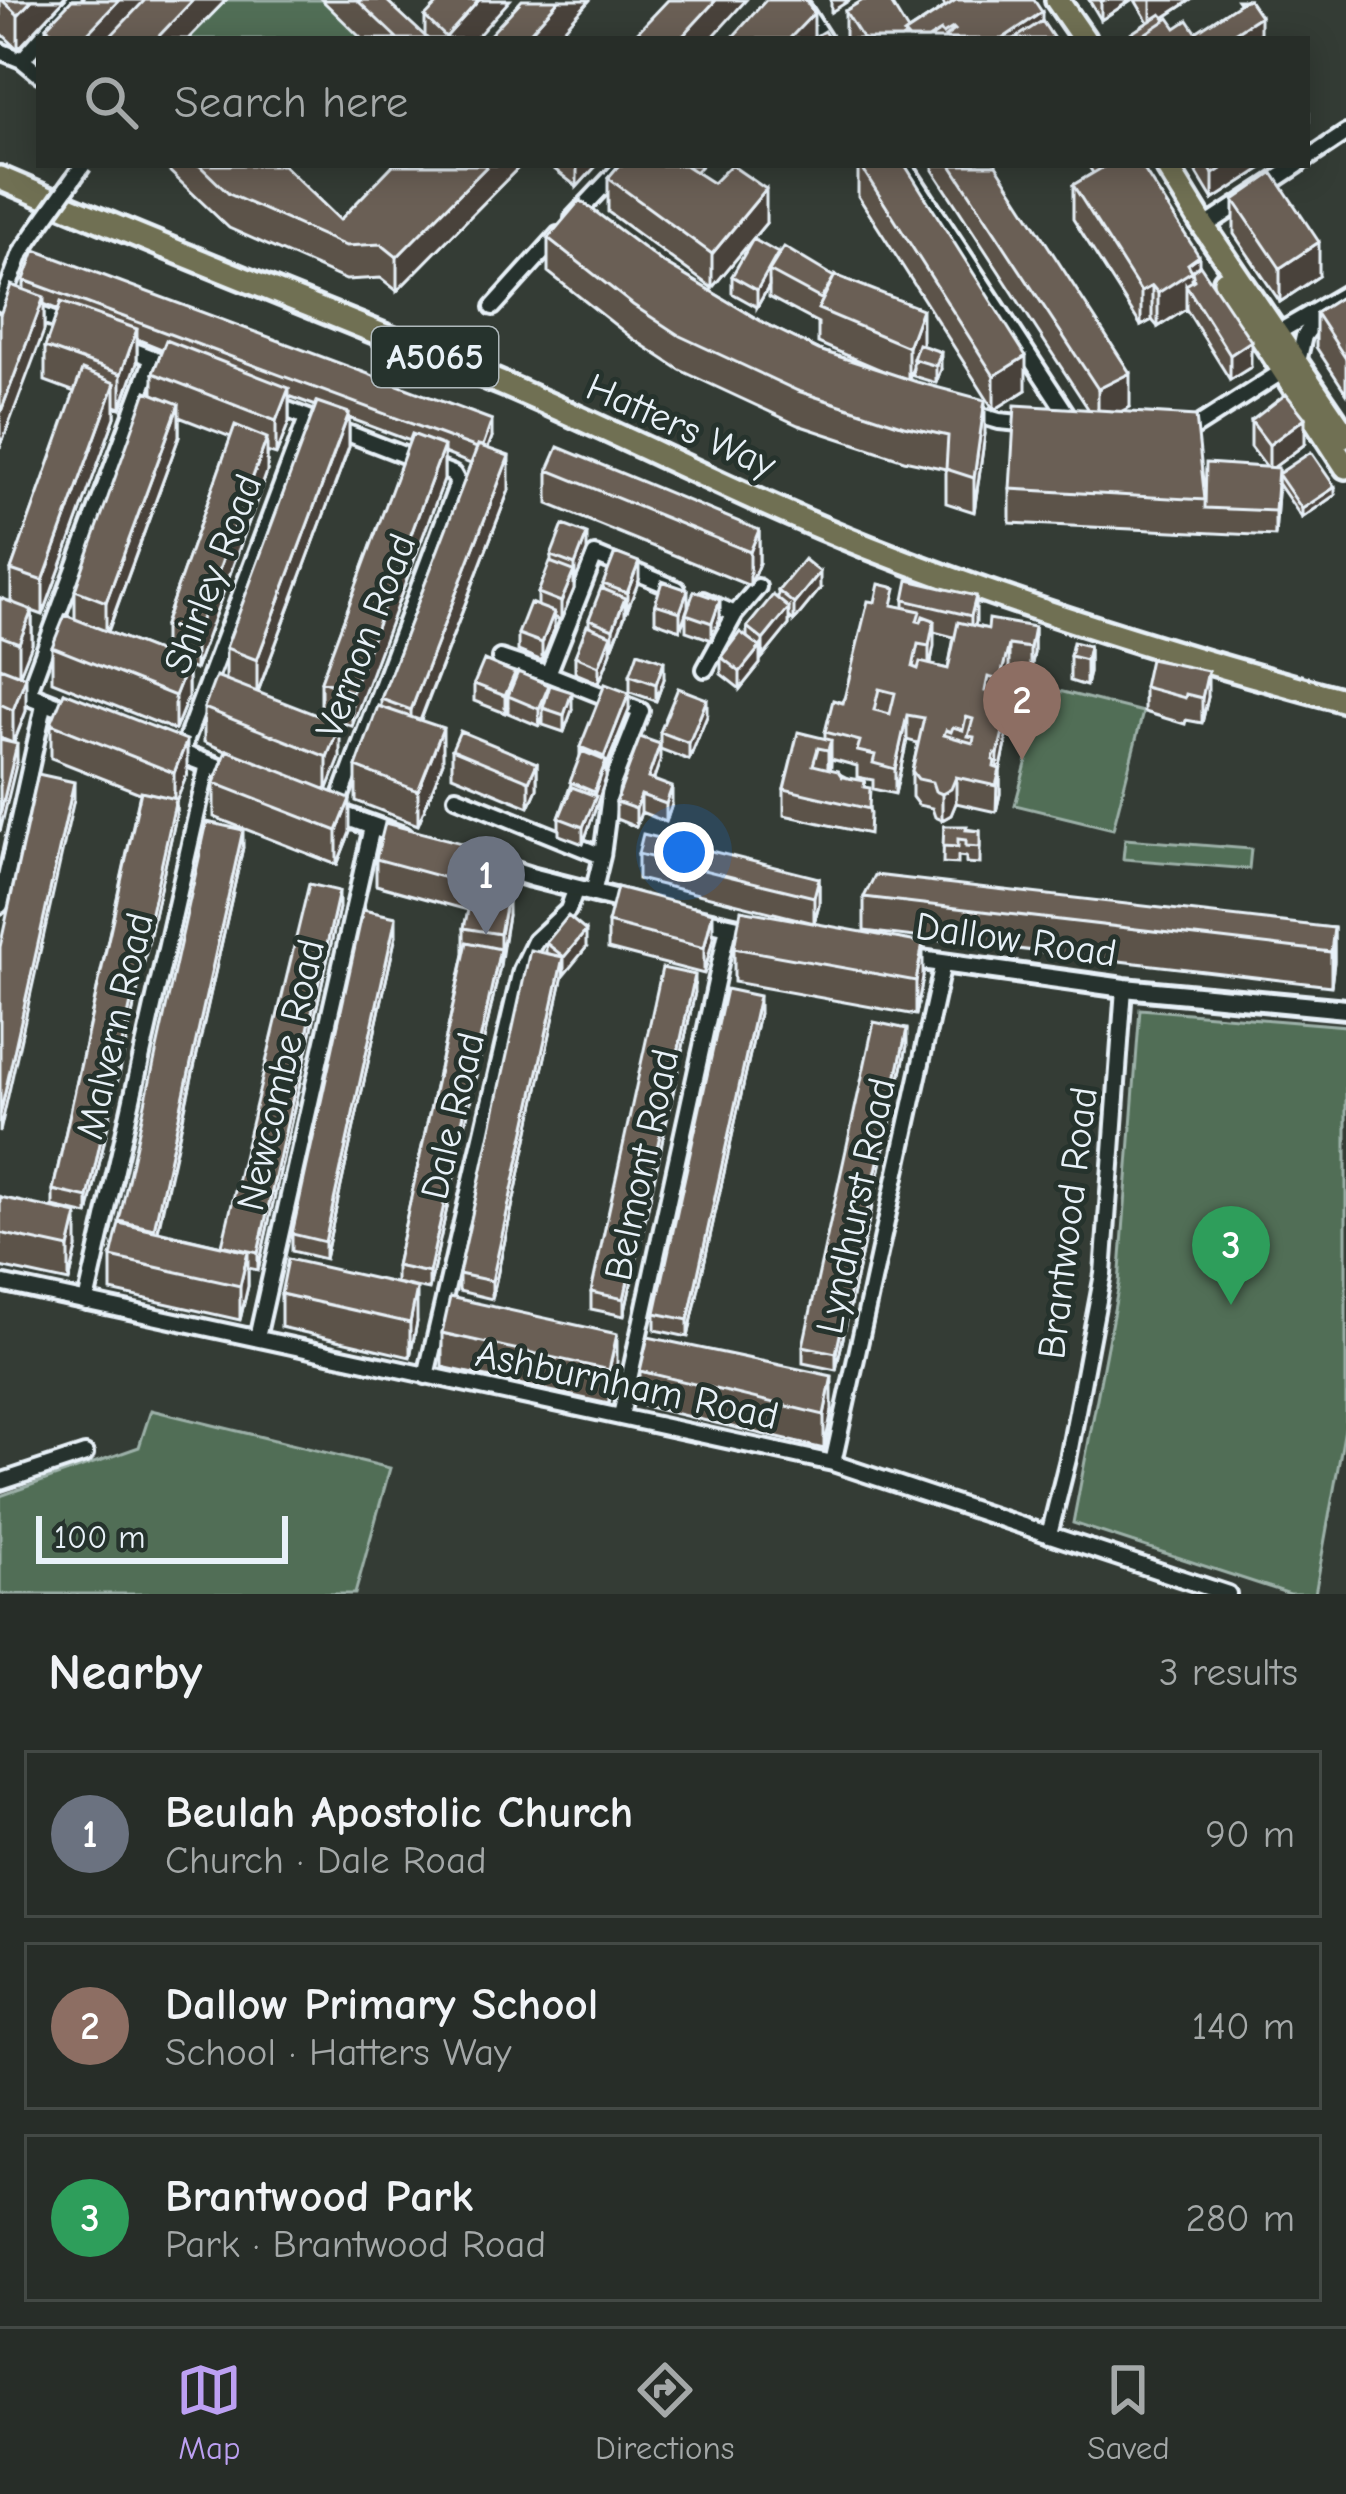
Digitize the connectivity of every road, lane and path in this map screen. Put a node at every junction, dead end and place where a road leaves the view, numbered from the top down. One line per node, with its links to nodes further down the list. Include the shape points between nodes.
1 (74, 0): 4 (street)
2 (798, 0): 5 (street)
3 (1057, 0): 6 (main road)
4 (43, 36)
5 (821, 36)
6 (1082, 36)
7 (36, 44): 9 (street)
8 (0, 51): 9 (street)
9 (22, 60): 10 (street)
10 (36, 72)
11 (1346, 133): 12 (street)
12 (1310, 157)
13 (81, 168): 23 (street, bridge, via 21,253)
14 (620, 168): 19 (street)
15 (906, 168): 36 (street, via 1077,429)
16 (1168, 168): 21 (main road)
17 (1293, 168): 21 (street)
18 (0, 178): 47 (main road, Hatters Way / A5065, via 507,387 866,547 1057,617)
19 (580, 211): 20 (street); 24 (street)
20 (598, 224)
21 (1204, 227): 27 (main road, via 1205,251)
22 (1346, 293): 25 (street)
23 (2, 304): 26 (street)
24 (493, 307)
25 (1325, 308): 27 (street); 30 (street)
26 (77, 329)
27 (1272, 340): 30 (main road)
28 (115, 344): 29 (street)
29 (153, 358): 31 (street); 46 (street)
30 (1291, 367): 37 (street, via 1194,428); 38 (main road); 39 (main road)
31 (188, 372)
32 (265, 401): 34 (street)
33 (956, 408): 35 (street)
34 (307, 418): 50 (street, Shirley Road); 55 (street, Vernon Road, via 454,473 458,483)
35 (1038, 425)
36 (1057, 427)
37 (1163, 429)
38 (1346, 436)
39 (1346, 467)
40 (758, 587): 41 (street)
41 (735, 614): 43 (street); 44 (street, via 590,549)
42 (500, 658): 44 (street)
43 (705, 669)
44 (548, 674): 59 (street, via 641,711 610,788)
45 (0, 683): 46 (street)
46 (36, 698): 48 (street); 61 (street)
47 (1346, 700)
48 (85, 717)
49 (143, 740): 50 (street)
50 (181, 753): 51 (street)
51 (208, 764): 52 (street); 71 (street, Malvern Road)
52 (250, 780)
53 (456, 797): 59 (street)
54 (314, 804): 55 (street)
55 (335, 812): 56 (street)
56 (372, 827): 57 (street); 72 (street, Newcombe Road)
57 (418, 841)
58 (440, 848): 60 (street)
59 (602, 856): 60 (street)
60 (584, 890): 62 (street); 73 (street, Dale Road, via 535,941 521,970)
61 (0, 905)
62 (660, 910)
63 (683, 915): 64 (street)
64 (728, 927): 65 (street); 74 (street, Belmont Road)
65 (770, 935)
66 (880, 955): 67 (street, Dallow Road)
67 (943, 963): 68 (street, Dallow Road); 76 (street, Lyndhurst Road)
68 (1124, 988): 69 (street, Dallow Road); 78 (street, Brantwood Road, via 1103,1274)
69 (1346, 1009)
70 (0, 1283): 71 (street, Ashburnham Road)
71 (86, 1302): 72 (street, Ashburnham Road)
72 (257, 1338): 73 (street, Ashburnham Road)
73 (426, 1376): 74 (street, Ashburnham Road)
74 (621, 1416): 76 (street, Ashburnham Road)
75 (85, 1454): 77 (street)
76 (833, 1463): 78 (street, Ashburnham Road)
77 (0, 1482)
78 (1049, 1535): 79 (street, Ashburnham Road)
79 (1228, 1594)

